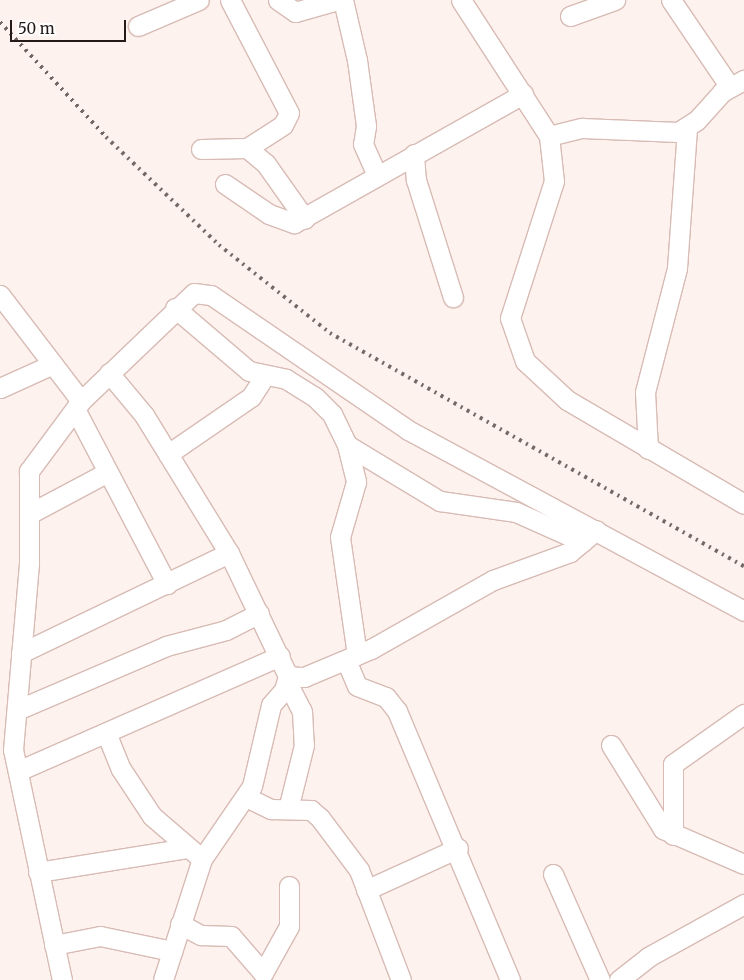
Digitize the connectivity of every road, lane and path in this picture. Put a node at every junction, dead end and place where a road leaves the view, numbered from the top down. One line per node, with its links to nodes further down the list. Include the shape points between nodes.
1 (199, 0): 9 (street)
2 (230, 0): 16 (street, via 289,113 282,125)
3 (278, 0): 4 (street, via 295,12)
4 (338, 0)
5 (343, 0): 19 (street, via 357,60 366,126 363,144)
6 (461, 0): 13 (street)
7 (615, 0): 10 (street)
8 (671, 0): 12 (street)
9 (176, 4): 11 (street)
10 (570, 16)
11 (138, 26)
12 (737, 83): 14 (street)
13 (523, 94): 15 (street); 18 (street)
14 (687, 128): 15 (street, via 661,133 582,128); 31 (street, via 677,268 645,392)
15 (549, 136): 31 (street, via 554,181 510,318 511,330 525,361 561,395)
16 (247, 148): 17 (street); 21 (street, via 266,164)
17 (201, 149)
18 (414, 154): 19 (street); 23 (street, via 416,180)
19 (377, 176): 21 (street)
20 (225, 184): 21 (street, via 286,222)
21 (305, 219)
22 (0, 295): 25 (street)
23 (453, 298)
24 (175, 308): 26 (street); 27 (street, via 249,371); 36 (street, via 194,293 211,295 408,430)
25 (53, 364): 28 (street); 29 (street)
26 (109, 373): 29 (street); 32 (street)
27 (264, 377): 30 (street, via 286,379 325,404); 32 (street, via 251,397)
28 (0, 388)
29 (78, 405): 33 (street); 35 (street, via 29,471)
30 (347, 445): 36 (street, via 440,501 516,512); 43 (street, via 355,491 340,537)
31 (648, 449): 34 (street)
32 (168, 454): 37 (street)
33 (108, 472): 35 (street); 38 (street)
34 (744, 504)
35 (29, 514): 41 (street)
36 (589, 536): 39 (street); 43 (street, via 561,557 494,580)
37 (229, 553): 38 (street); 40 (street)
38 (167, 584): 41 (street)
39 (744, 611)
40 (259, 613): 42 (street); 45 (street, via 226,630 166,646)
41 (21, 653): 45 (street)
42 (280, 656): 44 (street); 47 (street)
43 (352, 657): 44 (street, via 304,677); 54 (street, via 357,686 386,697 397,712)
44 (288, 680): 51 (street, via 271,706 261,760); 52 (street, via 302,711 304,746)
45 (17, 710): 49 (street)
46 (744, 714): 53 (street, via 673,764)
47 (107, 735): 50 (street); 55 (street, via 143,804)
48 (611, 745): 53 (street, via 656,822)
49 (7, 751): 50 (street)
50 (18, 771): 57 (street)
51 (246, 797): 52 (street, via 271,809); 55 (street)
52 (288, 809): 60 (street, via 311,810 320,818 355,863)
53 (673, 835): 56 (street)
54 (458, 848): 60 (street); 68 (street)
55 (195, 853): 57 (street); 62 (street)
56 (744, 864)
57 (38, 872): 63 (street)
58 (553, 874): 69 (street)
59 (290, 886): 62 (street, via 289,926 263,973 231,936 201,936)
60 (366, 890): 67 (street)
61 (744, 904): 70 (street, via 648,957)
62 (180, 924): 64 (street)
63 (54, 945): 64 (street, via 100,936); 65 (street)
64 (172, 951): 66 (street)
65 (62, 980)
66 (163, 980)
67 (401, 980)
68 (510, 980)
69 (600, 980)
70 (619, 980)

